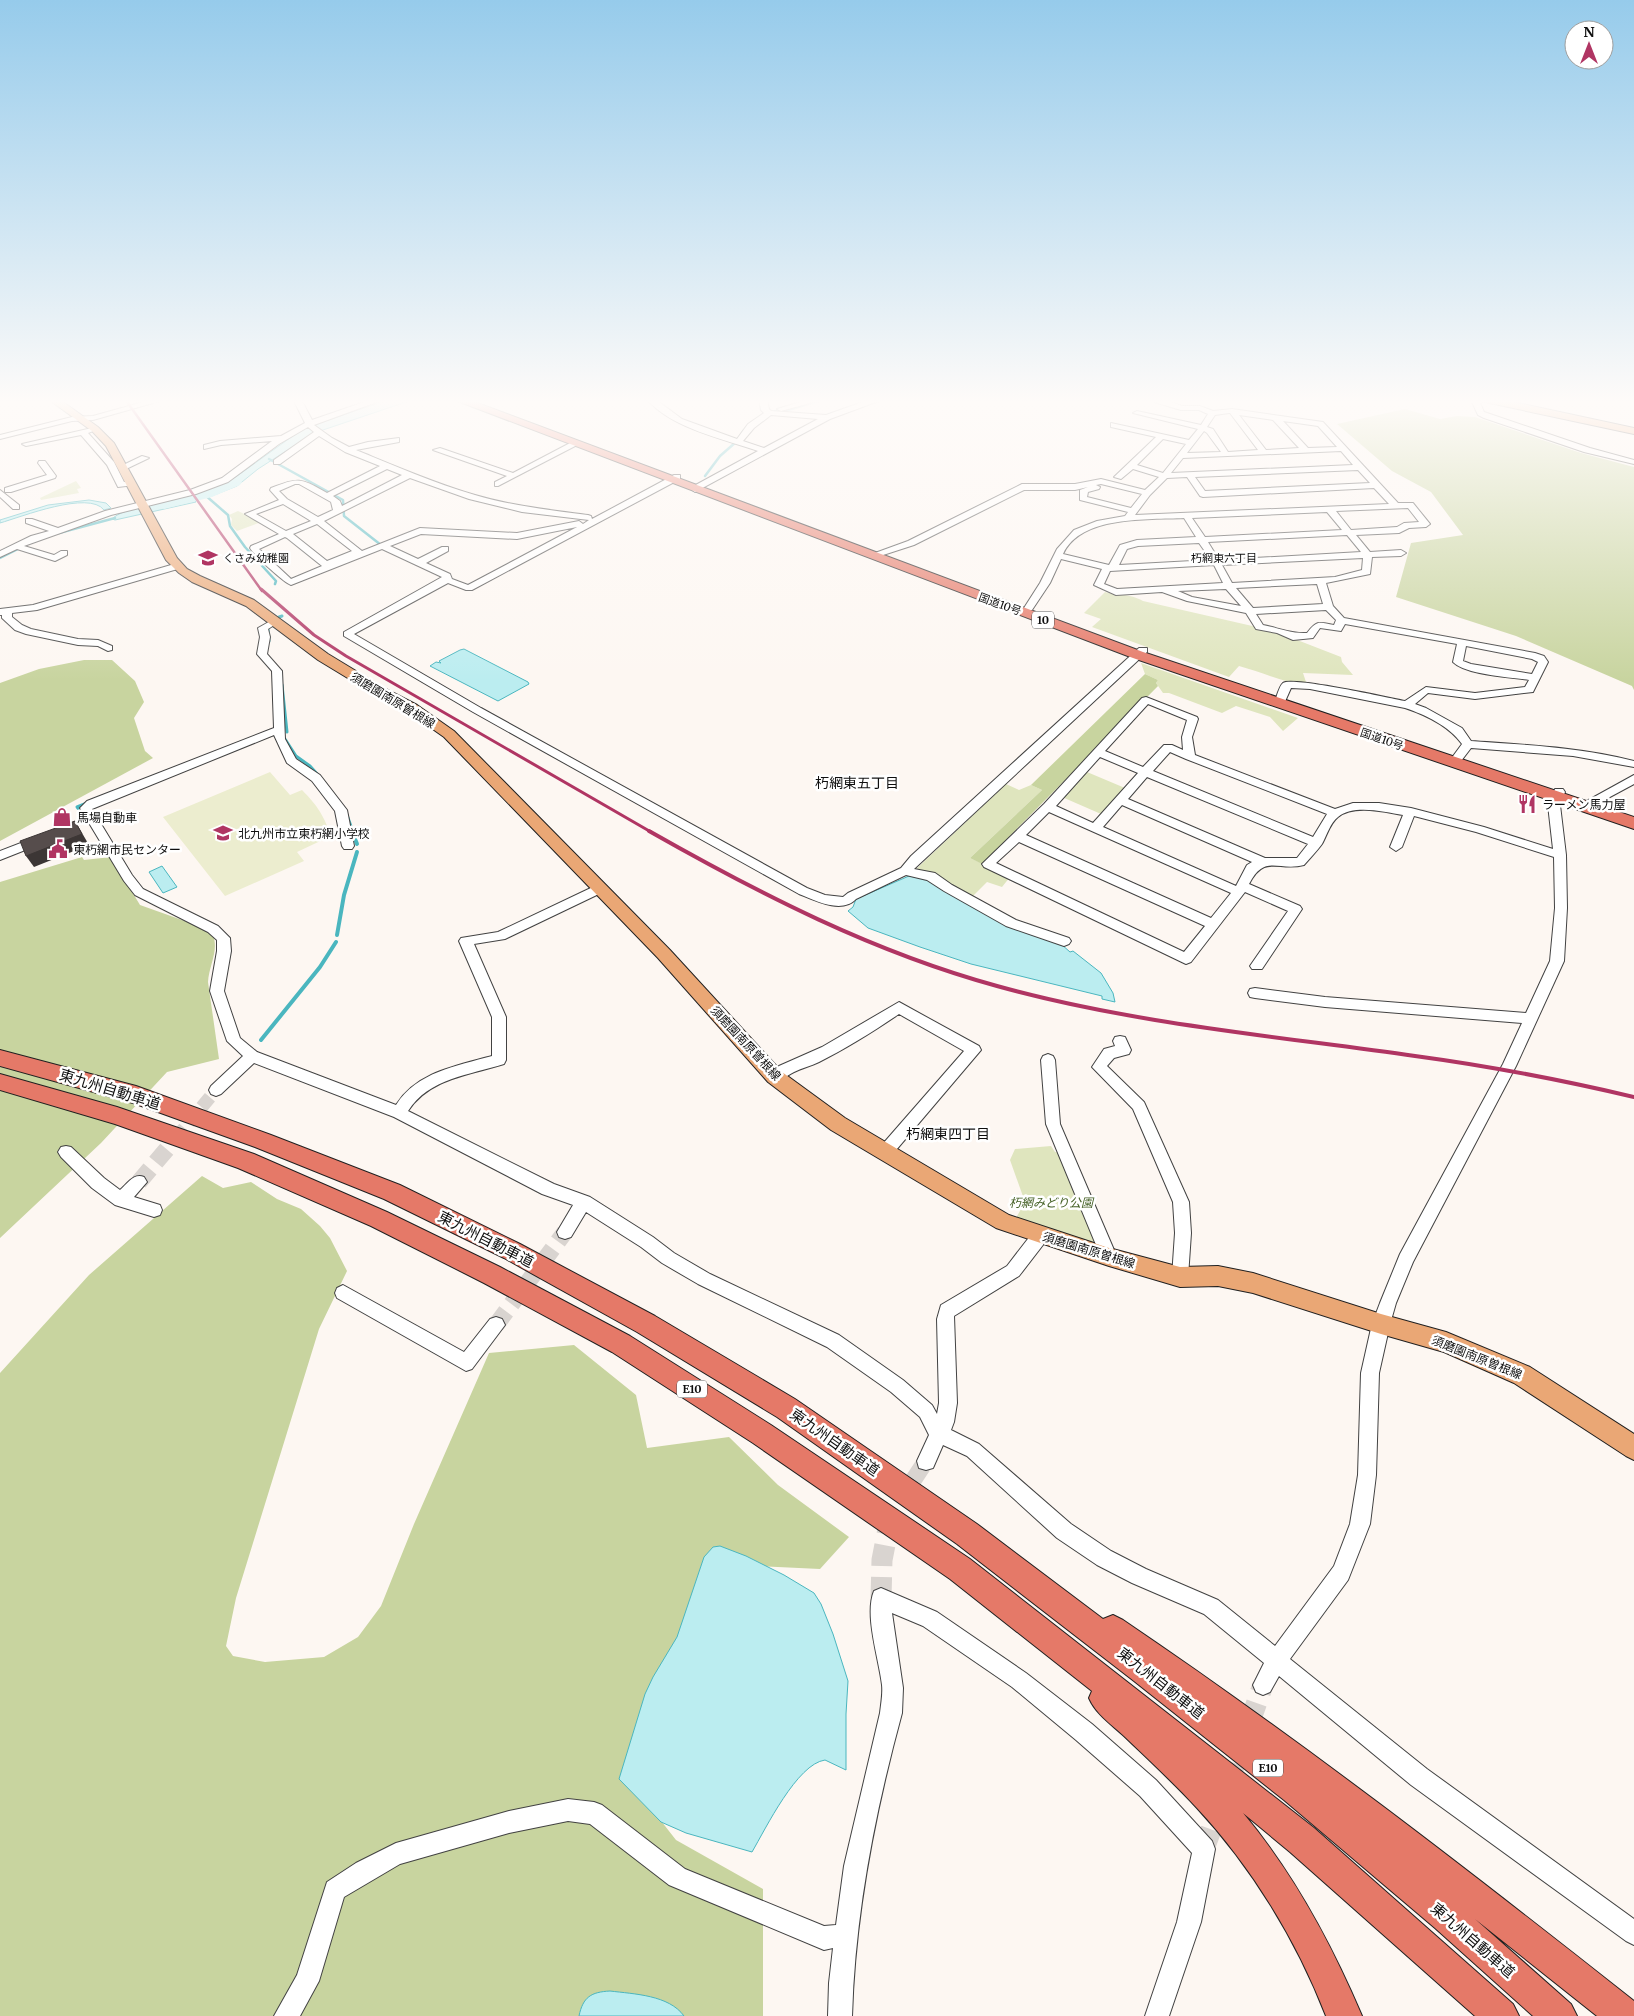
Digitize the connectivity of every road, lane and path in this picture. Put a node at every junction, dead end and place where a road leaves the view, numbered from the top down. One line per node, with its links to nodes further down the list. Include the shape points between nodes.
1 (4, 493): 21 (street)
2 (136, 493): 22 (main road, 須磨園南原曽根線)
3 (190, 493): 22 (street)
4 (277, 493): 18 (street)
5 (374, 493): 23 (street)
6 (461, 493): 28 (street, via 522,510)
7 (648, 493): 28 (street)
8 (714, 493): 61 (highway, 国道10号 / 10)
9 (715, 493): 38 (highway, 国道10号 / 10)
10 (1010, 493): 38 (street, via 911,543)
11 (1084, 493): 25 (street, via 1083,498)
12 (1147, 493): 25 (street)
13 (1202, 493): 19 (street)
14 (1276, 493): 19 (street)
15 (1329, 493): 19 (street)
16 (1384, 493): 20 (street)
17 (330, 494): 23 (street)
18 (284, 501): 29 (street); 32 (street, via 249,514)
19 (1282, 501): 24 (street); 26 (street)
20 (1396, 506): 24 (street); 31 (street, via 1410,505 1426,524 1407,525 1399,530)
21 (16, 507)
22 (143, 508): 30 (street, via 112,512); 46 (main road, 須磨園南原曽根線)
23 (341, 510): 29 (street)
24 (1330, 510): 31 (street)
25 (1130, 514): 26 (street); 42 (street, via 1078,532 1061,548)
26 (1187, 516): 33 (street)
27 (50, 517): 30 (street, via 32,522)
28 (599, 519): 34 (street, via 516,536 420,531); 48 (street, via 469,588)
29 (318, 521): 32 (street); 45 (street, via 358,552)
30 (58, 530): 35 (street)
31 (1348, 532): 33 (street); 41 (street)
32 (285, 534): 45 (street); 50 (street, via 254,548)
33 (1202, 539): 44 (street); 47 (street, via 1137,543 1123,547)
34 (382, 546): 43 (street); 50 (street)
35 (18, 547): 37 (street, via 55,558); 40 (street)
36 (445, 549): 43 (street)
37 (64, 553)
38 (880, 553): 54 (highway, 国道10号 / 10)
39 (1401, 553): 41 (street)
40 (0, 554)
41 (1368, 555): 44 (street); 49 (street, via 1367,572)
42 (1059, 556): 47 (street); 54 (street)
43 (418, 563): 48 (street, via 447,576)
44 (1217, 563): 47 (street); 51 (street)
45 (326, 565): 50 (street)
46 (178, 566): 56 (street, via 34,608); 58 (main road, 須磨園南原曽根線, via 196,579 241,598)
47 (1110, 568): 52 (street, via 1099,585 1116,592)
48 (447, 580): 90 (street, via 347,634 803,891 823,899 846,902 852,896)
49 (1321, 581): 51 (street); 53 (street)
50 (291, 582)
51 (1228, 585): 52 (street); 55 (street)
52 (1163, 589): 55 (street, via 1190,599)
53 (1328, 607): 55 (street); 57 (street)
54 (1029, 608): 61 (highway, 国道10号 / 10)
55 (1250, 611): 57 (street, via 1259,627 1280,630 1293,637 1310,636 1318,625 1338,629)
56 (3, 612): 60 (street, via 12,624 28,632 77,642 101,643)
57 (1341, 620): 59 (street)
58 (275, 622): 65 (street, via 263,628 262,654 276,670); 91 (main road, 須磨園南原曽根線, via 323,657 412,708 449,734)
59 (1462, 643): 62 (street, via 1458,662 1468,667); 62 (street, via 1540,658 1543,662)
60 (108, 648)
61 (1140, 653): 63 (highway, 国道10号 / 10); 90 (street, via 914,859)
62 (1535, 678): 64 (street, via 1529,690 1475,696 1426,690)
63 (1281, 702): 64 (street, via 1287,685 1310,686); 69 (highway, 国道10号 / 10)
64 (1407, 704): 66 (street, via 1458,730)
65 (281, 729): 85 (street, via 280,740 291,760 316,778 341,810); 99 (street, via 86,808 89,822 139,892 213,929 223,938 224,952 217,991 234,1040)
66 (1468, 744): 69 (street); 70 (street, via 1572,751)
67 (1099, 753): 68 (street, via 1146,700 1193,718 1187,737); 71 (street); 76 (street)
68 (1190, 757): 71 (street, via 1168,747); 78 (street)
69 (1455, 761): 73 (highway, 国道10号 / 10)
70 (1634, 764)
71 (1147, 772): 74 (street); 84 (street)
72 (1634, 779): 75 (street)
73 (1557, 794): 75 (highway, 国道10号 / 10); 80 (highway, 国道10号 / 10); 87 (street, via 1554,805)
74 (1121, 800): 81 (street); 89 (street)
75 (1591, 802): 79 (highway, 国道10号 / 10)
76 (1048, 807): 81 (street); 83 (street)
77 (1410, 812): 78 (street, via 1348,806); 86 (street); 87 (street, via 1460,823)
78 (1334, 813): 84 (street)
79 (1634, 816)
80 (1634, 823)
81 (1095, 828): 92 (street)
82 (50, 836): 88 (street)
83 (1017, 836): 93 (street); 93 (street, via 988,864 1186,959)
84 (1316, 843): 89 (street, via 1300,862)
85 (348, 846)
86 (1396, 847)
87 (1560, 855): 97 (street, via 1561,925 1557,961)
88 (0, 856)
89 (1263, 862): 92 (street, via 1251,868)
90 (905, 871): 94 (street, via 931,876 1011,922)
91 (599, 889): 102 (main road, 須磨園南原曽根線, via 664,954); 105 (street, via 500,936 466,941 499,1017 499,1060 429,1080 406,1100)
92 (1240, 889): 93 (street); 95 (street, via 1296,909)
93 (1213, 924)
94 (1064, 941)
95 (1257, 966)
96 (1255, 993): 97 (street, via 1324,1002)
97 (1532, 1019): 117 (street, via 1406,1260)
98 (1120, 1041): 115 (street, via 1124,1050 1109,1053 1099,1067 1139,1106 1182,1202)
99 (252, 1056): 104 (street); 105 (street)
100 (0, 1058): 123 (highway, 東九州自動車道 / E10, via 136,1095 263,1141 392,1192 504,1247 646,1324 786,1408)
101 (1048, 1060): 114 (street, via 1053,1124)
102 (775, 1076): 106 (main road, 須磨園南原曽根線, via 838,1124); 106 (street, via 851,1039 899,1007 974,1050)
103 (0, 1082): 122 (highway, 東九州自動車道 / E10, via 117,1116 246,1161 379,1219 621,1344)
104 (216, 1090)
105 (399, 1113): 110 (street, via 548,1189)
106 (886, 1151): 113 (main road, 須磨園南原曽根線, via 1003,1222)
107 (66, 1152): 109 (street)
108 (139, 1182): 109 (street)
109 (121, 1200): 111 (street)
110 (584, 1202): 112 (street); 119 (street, via 697,1275 833,1340 897,1386 926,1412)
111 (154, 1210)
112 (565, 1232)
113 (1040, 1236): 114 (main road, 須磨園南原曽根線); 119 (street, via 1013,1270 947,1311 944,1319 948,1403)
114 (1109, 1257): 115 (main road, 須磨園南原曽根線)
115 (1180, 1277): 117 (main road, 須磨園南原曽根線, via 1218,1276 1254,1283)
116 (343, 1294): 118 (street, via 466,1363)
117 (1381, 1324): 120 (main road, 須磨園南原曽根線, via 1446,1342 1522,1375); 124 (street, via 1370,1373 1368,1475 1360,1524 1341,1573)
118 (496, 1325)
119 (939, 1434): 121 (street); 124 (street, via 973,1450 1064,1531 1104,1558 1211,1607)
120 (1634, 1448)
121 (926, 1461)
122 (844, 1490): 131 (highway, via 907,1546 1123,1713 1218,1807 1254,1853 1305,1931); 132 (highway, 東九州自動車道 / E10, via 960,1569 1134,1705 1302,1840)
123 (967, 1534): 133 (highway, 東九州自動車道 / E10, via 1295,1790 1447,1916); 134 (highway, via 1155,1658 1286,1753 1467,1890)
124 (1277, 1660): 125 (street); 126 (street, via 1419,1777)
125 (1264, 1685)
126 (1634, 1933)
127 (846, 1935): 128 (street, via 824,1938 677,1878 594,1813 568,1810 509,1822 396,1854 335,1890 307,1980); 129 (street); 130 (street, via 855,1866 891,1713 893,1688 881,1598 930,1619 1019,1680 1148,1788 1204,1849 1189,1922)
128 (286, 2016)
129 (840, 2016)
130 (1157, 2016)
131 (1344, 2016)
132 (1501, 2016)
133 (1559, 2016)
134 (1624, 2016)

